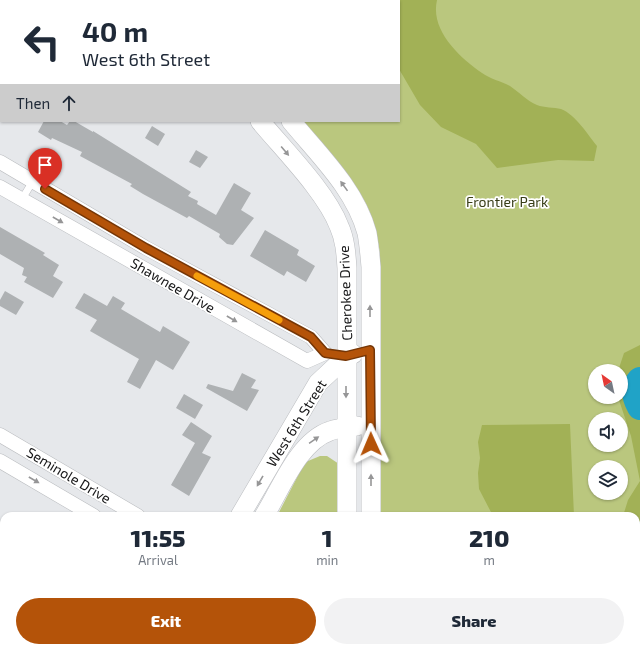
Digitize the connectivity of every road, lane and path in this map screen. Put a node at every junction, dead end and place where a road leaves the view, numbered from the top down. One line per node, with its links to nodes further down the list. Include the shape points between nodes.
1 (261, 122): 9 (main road, Cherokee Drive, one-way to 9, via 326,202 339,226 347,268)
2 (291, 122): 7 (main road, Cherokee Drive, one-way to 2, via 369,249 361,217 346,188)
3 (0, 162): 4 (street, Shawnee Drive)
4 (33, 181): 6 (lane); 8 (street, Shawnee Drive, via 146,248 311,337)
5 (0, 187): 6 (street, Shawnee Drive)
6 (22, 199): 8 (street, Shawnee Drive, one-way to 8, via 307,362)
7 (370, 350): 9 (main road, West 6th Street); 10 (main road, Cherokee Drive)
8 (325, 353): 9 (street)
9 (346, 356): 11 (main road, Cherokee Drive, one-way to 11); 16 (main road, West 6th Street, one-way to 16, via 318,383)
10 (370, 424): 11 (main road, West 6th Street); 19 (main road, Cherokee Drive, one-way to 10)
11 (346, 428): 17 (main road, West 6th Street, one-way to 11, via 308,445 330,431); 18 (main road, Cherokee Drive)
12 (0, 435): 15 (street, Seminole Drive)
13 (0, 461): 14 (street, Seminole Drive, one-way to 14)
14 (87, 512)
15 (131, 512)
16 (242, 512)
17 (266, 512)
18 (348, 512)
19 (371, 512)

